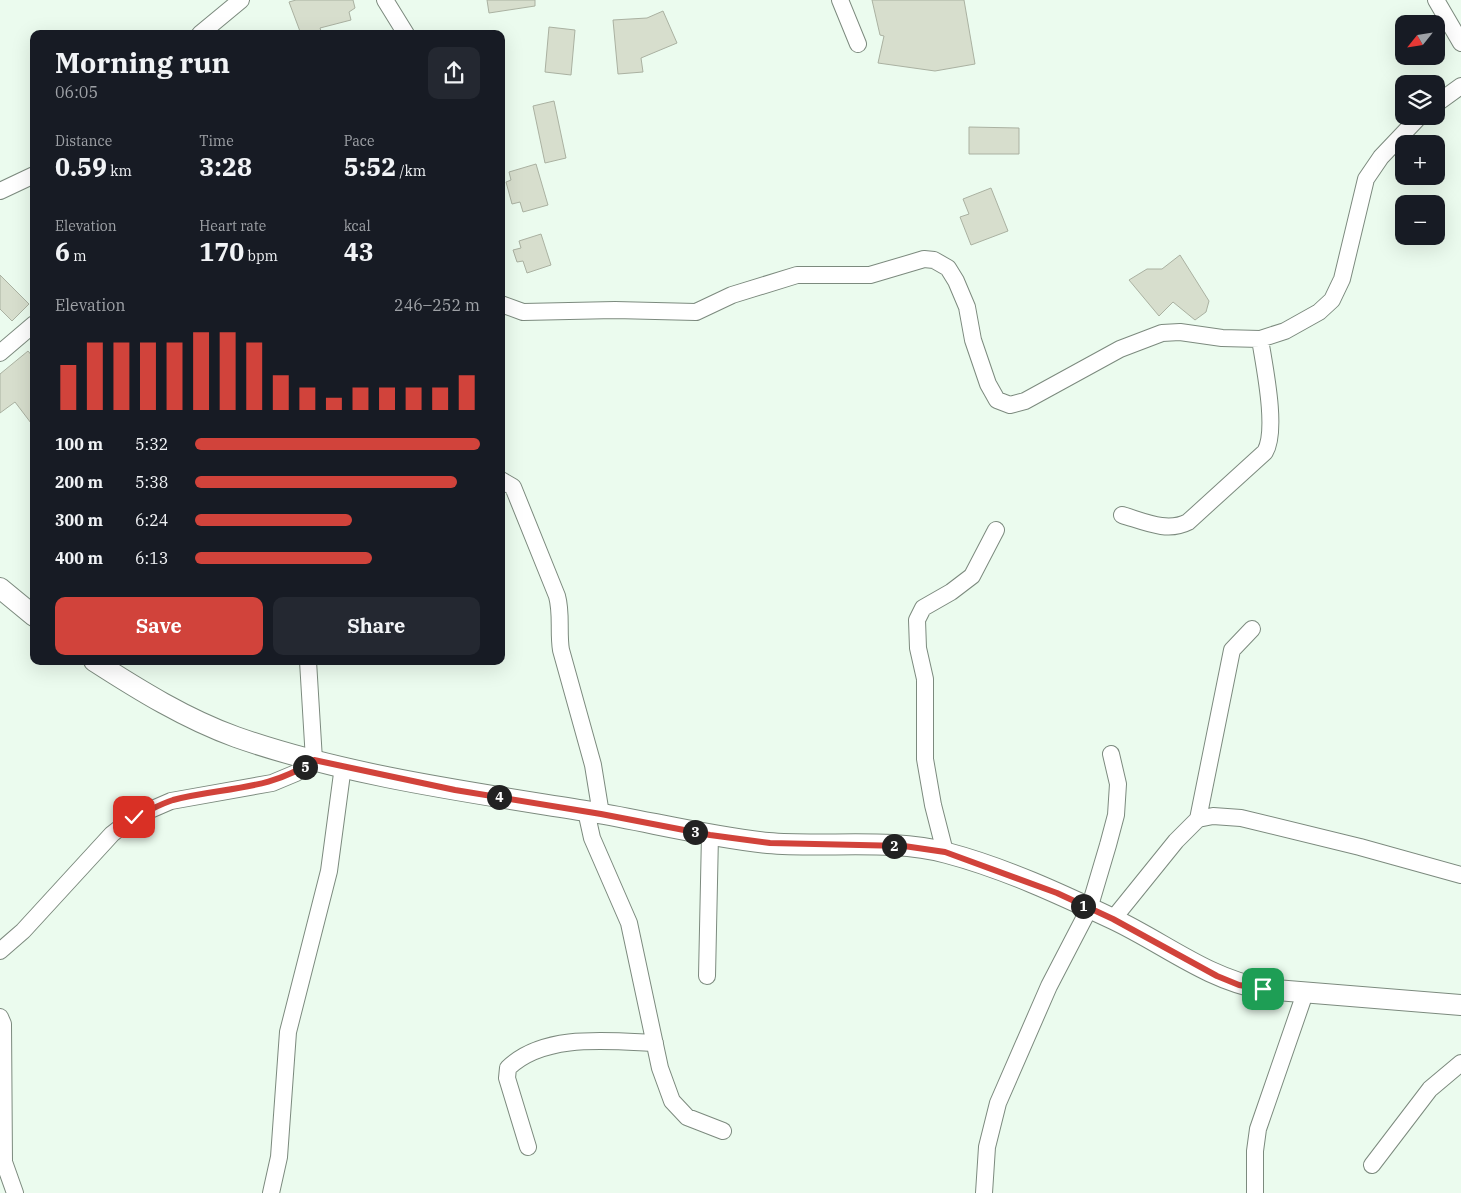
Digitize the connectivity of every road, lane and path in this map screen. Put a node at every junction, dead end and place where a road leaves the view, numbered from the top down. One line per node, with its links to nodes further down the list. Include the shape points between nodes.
1 (241, 0): 5 (street)
2 (385, 0): 6 (street)
3 (840, 0): 8 (street)
4 (1436, 0): 7 (street)
5 (205, 30)
6 (404, 30)
7 (1461, 43)
8 (858, 44)
9 (1461, 86): 10 (street)
10 (1445, 98)
11 (1411, 125): 16 (street, via 1381,157 1366,179 1342,278 1332,300 1306,322)
12 (30, 177): 13 (street)
13 (0, 191)
14 (505, 305): 16 (street, via 523,312 696,312 732,295 797,275 870,274 924,259 934,260 948,268 956,281 967,307 973,340 988,384 997,400 1010,405 1025,401 1120,350 1162,333)
15 (30, 327): 17 (street)
16 (1260, 339): 19 (street, via 1271,439 1265,452 1180,526 1168,527)
17 (0, 353)
18 (505, 482): 29 (street, via 514,487 557,596 561,611 561,650 593,765)
19 (1122, 515)
20 (996, 530): 32 (street, via 972,576 923,608 917,620 918,648 925,679 925,759)
21 (0, 588): 22 (street)
22 (30, 613)
23 (1252, 628): 30 (street, via 1232,650)
24 (100, 665): 27 (street, via 190,717 234,736)
25 (308, 665): 27 (street)
26 (1111, 754): 34 (street, via 1118,784 1116,815)
27 (314, 760): 28 (street); 36 (street, via 296,773 272,782 170,801 134,817 112,834 23,931)
28 (343, 766): 29 (street, via 455,790); 47 (street, via 329,871 288,1032 278,1156)
29 (593, 812): 31 (street); 41 (street, via 592,838 629,923)
30 (1198, 819): 33 (street, via 1213,816 1241,818); 35 (street, via 1176,841)
31 (710, 835): 32 (street, via 770,843 904,846); 37 (street)
32 (945, 852): 34 (street, via 1022,878)
33 (1461, 876)
34 (1089, 909): 35 (street); 48 (street, via 1049,986 998,1103 987,1147)
35 (1113, 919): 38 (street, via 1217,976 1247,986)
36 (0, 951)
37 (708, 976)
38 (1305, 993): 39 (street); 49 (street, via 1258,1129)
39 (1461, 1005)
40 (0, 1017): 46 (street, via 3,1024 4,1162)
41 (655, 1043): 43 (street, via 672,1101 687,1117); 44 (street, via 606,1040 554,1045 518,1058 508,1068 507,1078)
42 (1461, 1063): 45 (street, via 1430,1089)
43 (723, 1131)
44 (528, 1146)
45 (1372, 1165)
46 (15, 1193)
47 (271, 1193)
48 (984, 1193)
49 (1254, 1193)

